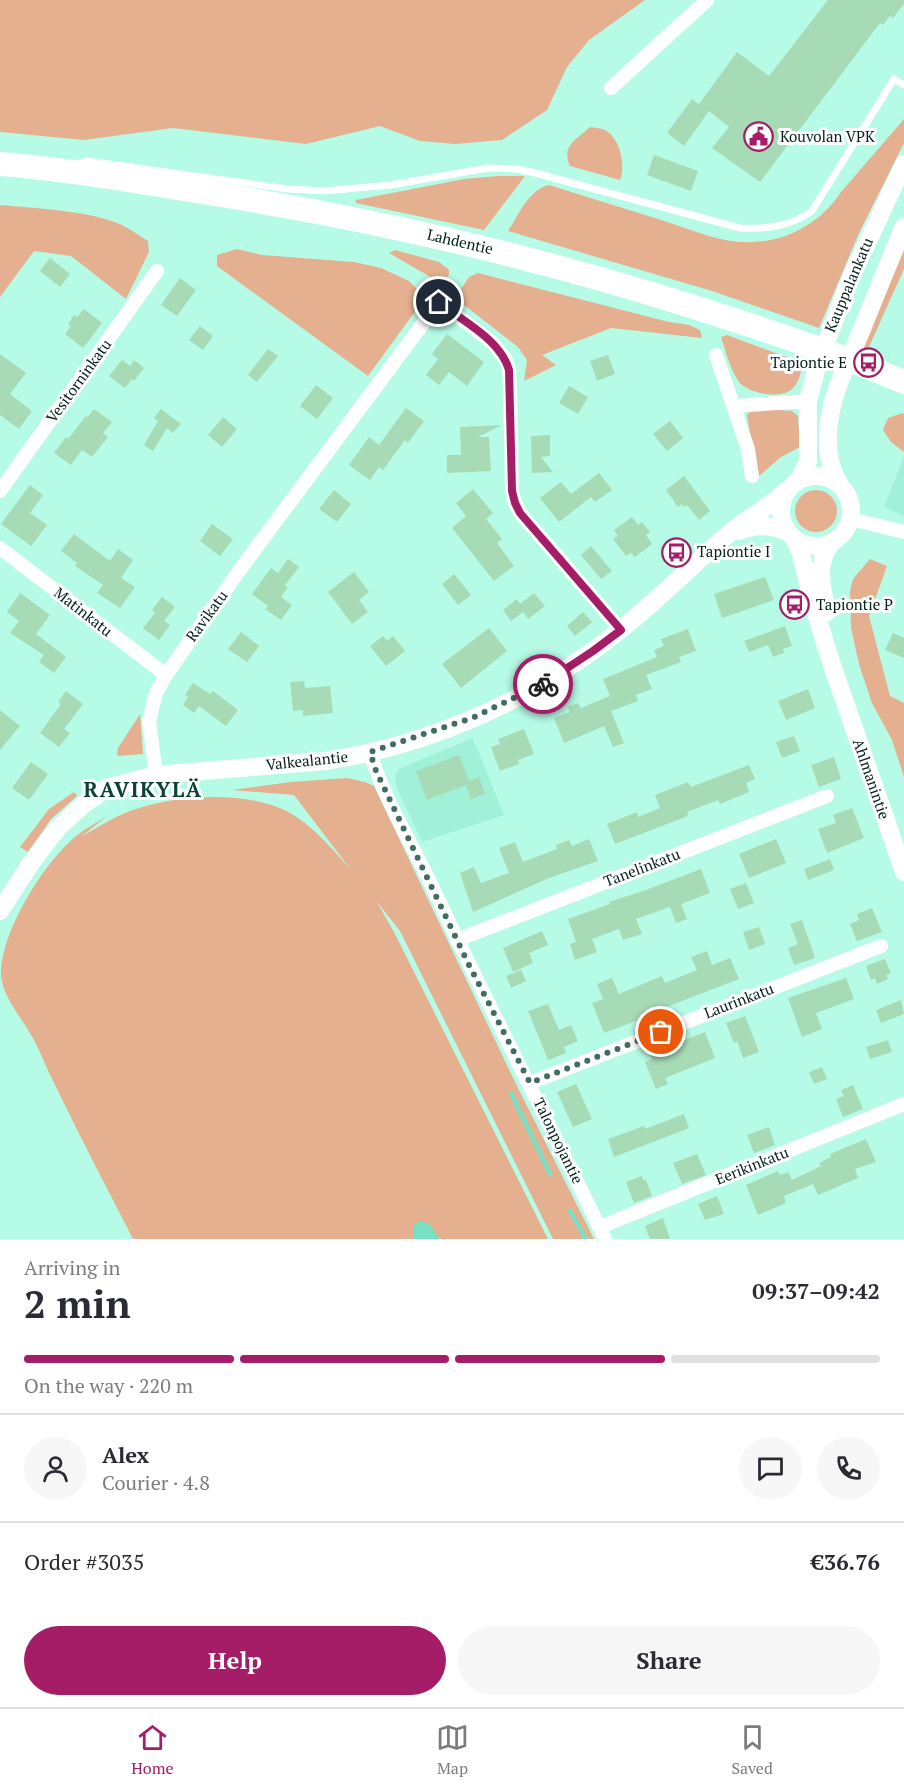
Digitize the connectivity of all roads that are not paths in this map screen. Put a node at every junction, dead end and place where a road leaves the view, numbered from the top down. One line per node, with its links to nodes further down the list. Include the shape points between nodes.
1 (706, 0): 3 (street)
2 (904, 85): 6 (lane, via 894,79 812,211 786,225 760,229 740,228 502,167 391,185 324,191 87,161)
3 (611, 88)
4 (0, 164): 6 (highway, Lahdentie)
5 (904, 164): 11 (main road, Kauppalankatu, via 852,275 818,363)
6 (57, 168): 10 (highway, Lahdentie, via 295,207 506,253 761,328)
7 (904, 227): 15 (main road, Kauppalankatu, via 839,383 830,417 828,452)
8 (157, 271): 16 (street, Vesitorninkatu)
9 (716, 355): 12 (street)
10 (904, 382)
11 (808, 401): 12 (street); 14 (main road, Kauppalankatu, via 808,461)
12 (734, 406): 13 (street)
13 (752, 476)
14 (793, 485): 15 (main road, via 813,475 831,478); 19 (main road, via 780,510); 20 (main road, Valkealantie)
15 (840, 485): 17 (main road, via 852,506)
16 (0, 491)
17 (851, 519): 18 (street); 21 (main road, via 843,535)
18 (904, 532)
19 (792, 537): 20 (main road, Valkealantie, via 773,526 752,526); 21 (main road, via 818,546); 25 (main road, Ahlmanintie, via 801,554)
20 (719, 542): 23 (main road, Valkealantie)
21 (831, 543): 25 (main road, Ahlmanintie, via 823,557 821,580)
22 (0, 548): 24 (street, Matinkatu)
23 (621, 630): 24 (street, Ravikatu, via 520,513 512,491 510,379 506,360 493,343 439,302); 26 (main road, Valkealantie, via 525,694 462,723)
24 (165, 675): 27 (street, Ravikatu, via 149,721)
25 (839, 685): 29 (main road, Ahlmanintie)
26 (370, 752): 27 (main road, Valkealantie, via 325,761); 31 (street, Talonpojantie, via 379,780)
27 (156, 775): 30 (main road, via 107,789 69,816)
28 (827, 796): 31 (street, Tanelinkatu)
29 (904, 872)
30 (0, 910)
31 (457, 940): 33 (street, Talonpojantie)
32 (881, 946): 33 (street, Laurinkatu)
33 (530, 1083): 35 (street, Talonpojantie)
34 (904, 1104): 35 (street, Eerikinkatu)
35 (603, 1233)

